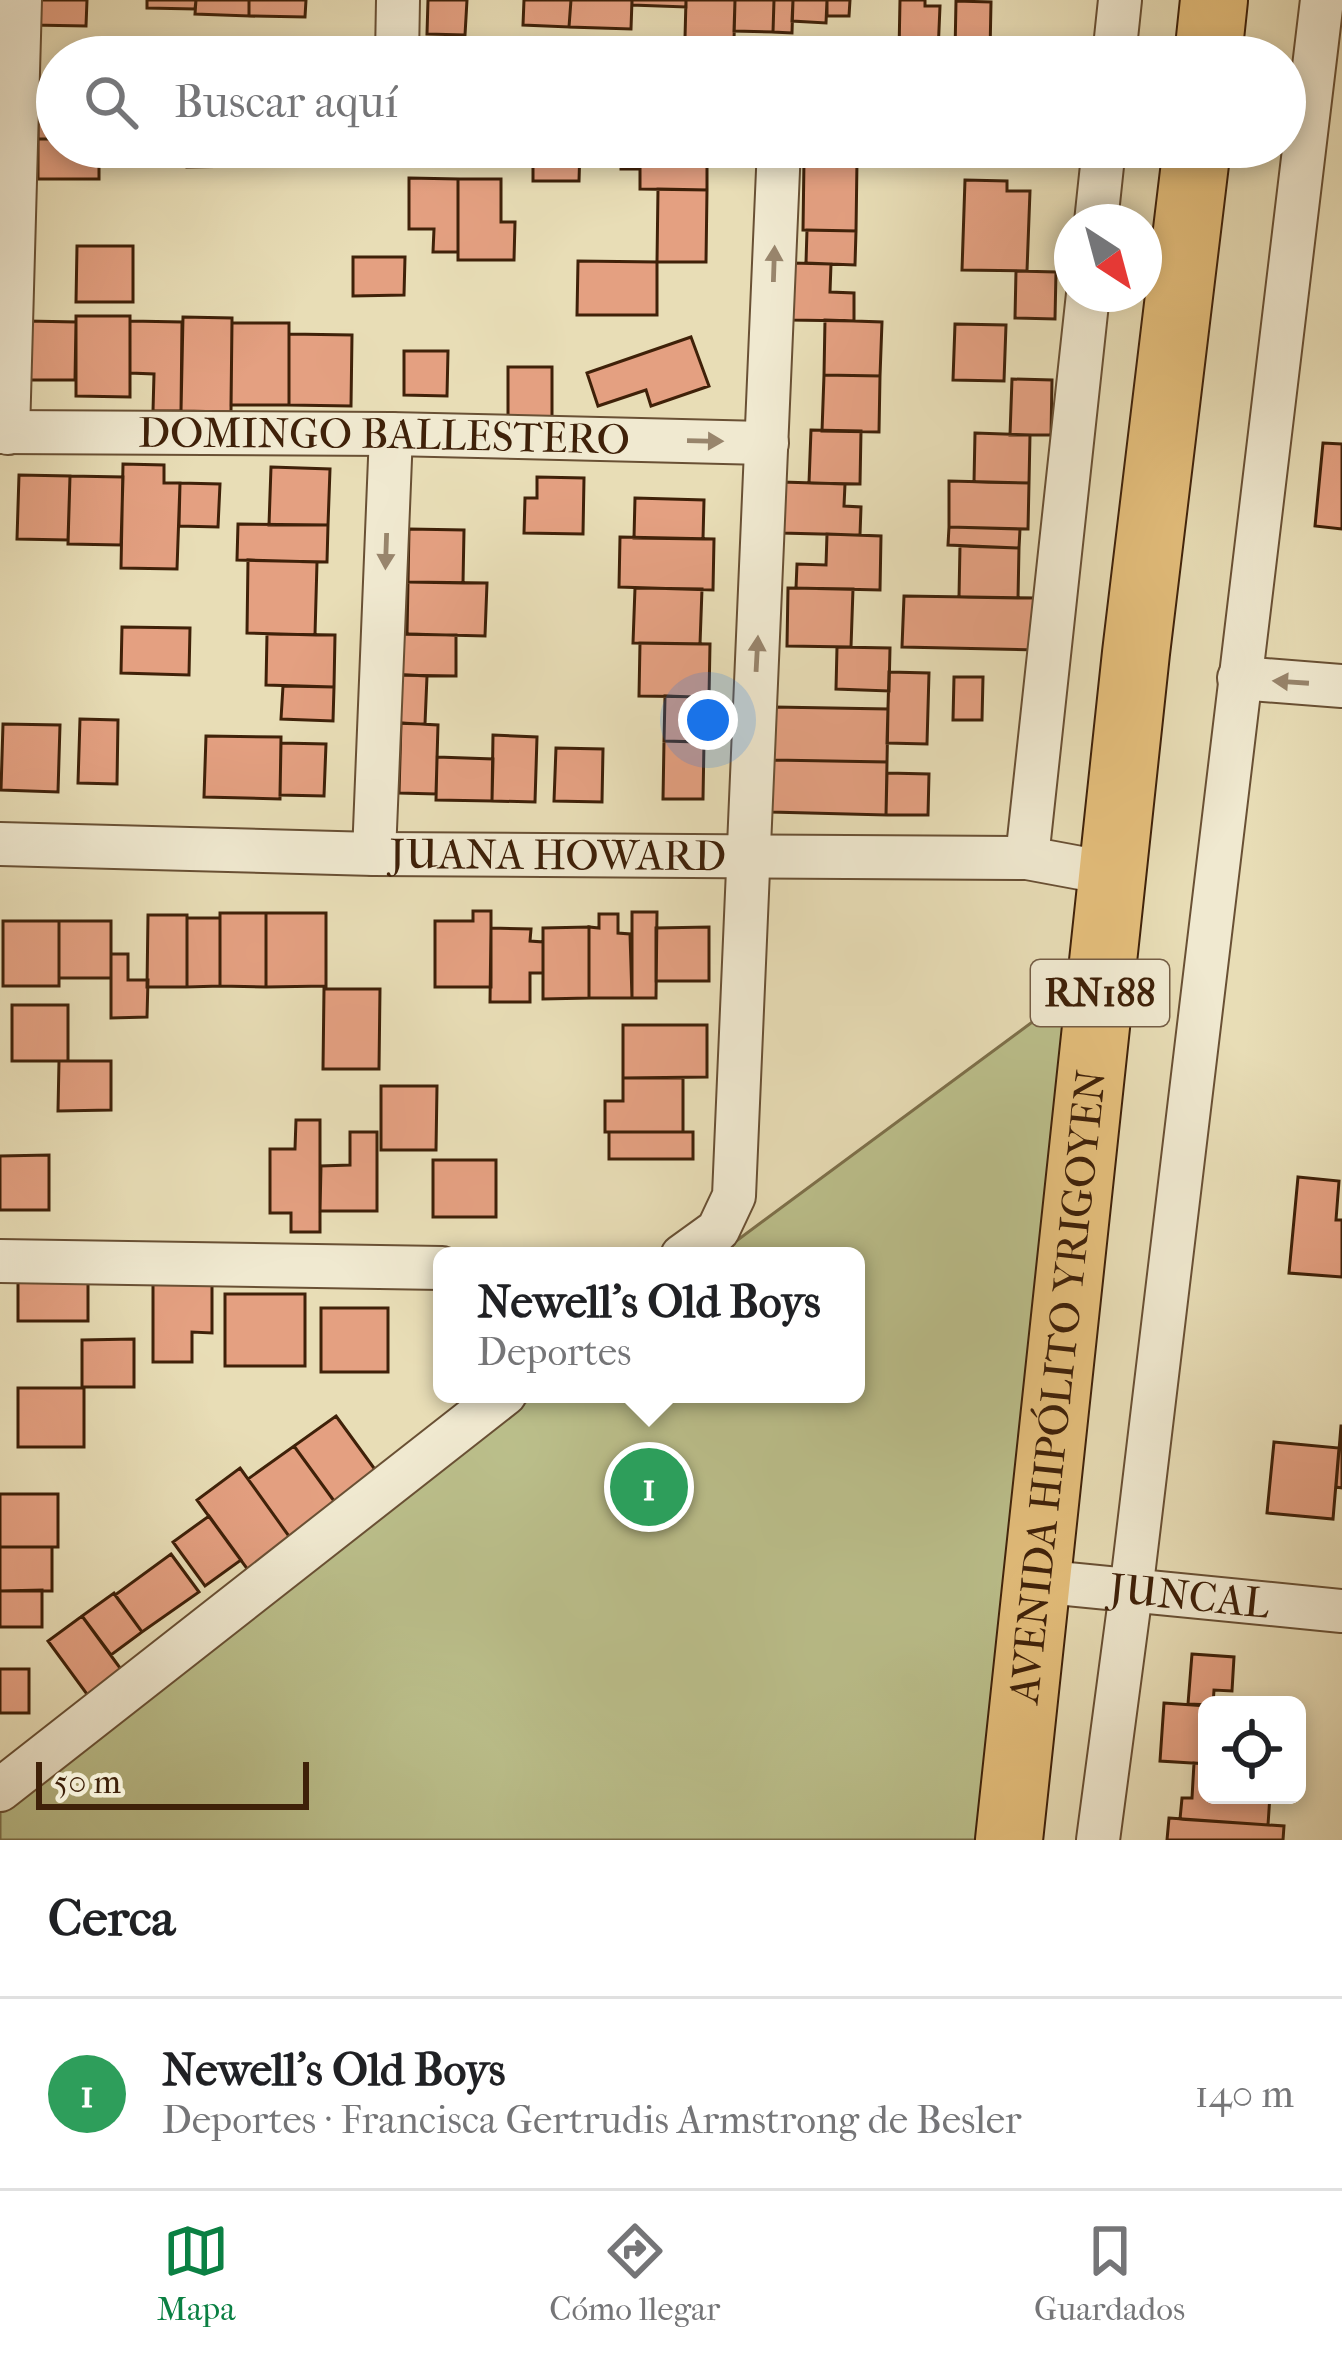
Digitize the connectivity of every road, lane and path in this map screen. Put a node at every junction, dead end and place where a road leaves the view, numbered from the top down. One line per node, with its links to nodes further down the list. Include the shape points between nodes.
1 (20, 0): 9 (street)
2 (398, 0): 6 (street)
3 (1120, 0): 7 (street)
4 (1214, 0): 8 (main road)
5 (1322, 0): 11 (street)
6 (397, 36)
7 (1116, 36)
8 (1210, 36)
9 (36, 56)
10 (36, 70): 18 (street)
11 (1306, 131)
12 (778, 168): 20 (street, one-way to 12)
13 (1102, 168): 16 (street)
14 (1195, 168): 27 (main road, AVENIDA HIPÓLITO YRIGOYEN / RN188)
15 (1301, 168): 21 (street)
16 (1098, 204)
17 (1086, 312): 26 (street)
18 (4, 433): 19 (street, DOMINGO BALLESTERO)
19 (391, 434): 20 (street, DOMINGO BALLESTERO, one-way to 20); 24 (street, one-way to 24)
20 (767, 443): 25 (street, one-way to 20)
21 (1239, 678): 22 (street, one-way to 21); 33 (street)
22 (1342, 686)
23 (0, 844): 24 (street, JUANA HOWARD)
24 (374, 854): 25 (street, JUANA HOWARD)
25 (748, 854): 26 (street, JUANA HOWARD); 28 (street, via 734,1196 718,1230)
26 (1027, 858): 27 (street, JUANA HOWARD)
27 (1113, 874): 32 (main road, AVENIDA HIPÓLITO YRIGOYEN / RN188)
28 (694, 1247)
29 (0, 1261): 30 (street)
30 (433, 1268)
31 (494, 1403): 35 (street)
32 (1037, 1581): 33 (street, JUNCAL); 36 (main road, AVENIDA HIPÓLITO YRIGOYEN / RN188)
33 (1131, 1592): 34 (street, JUNCAL); 37 (street)
34 (1342, 1611)
35 (0, 1790)
36 (1009, 1840)
37 (1098, 1840)

